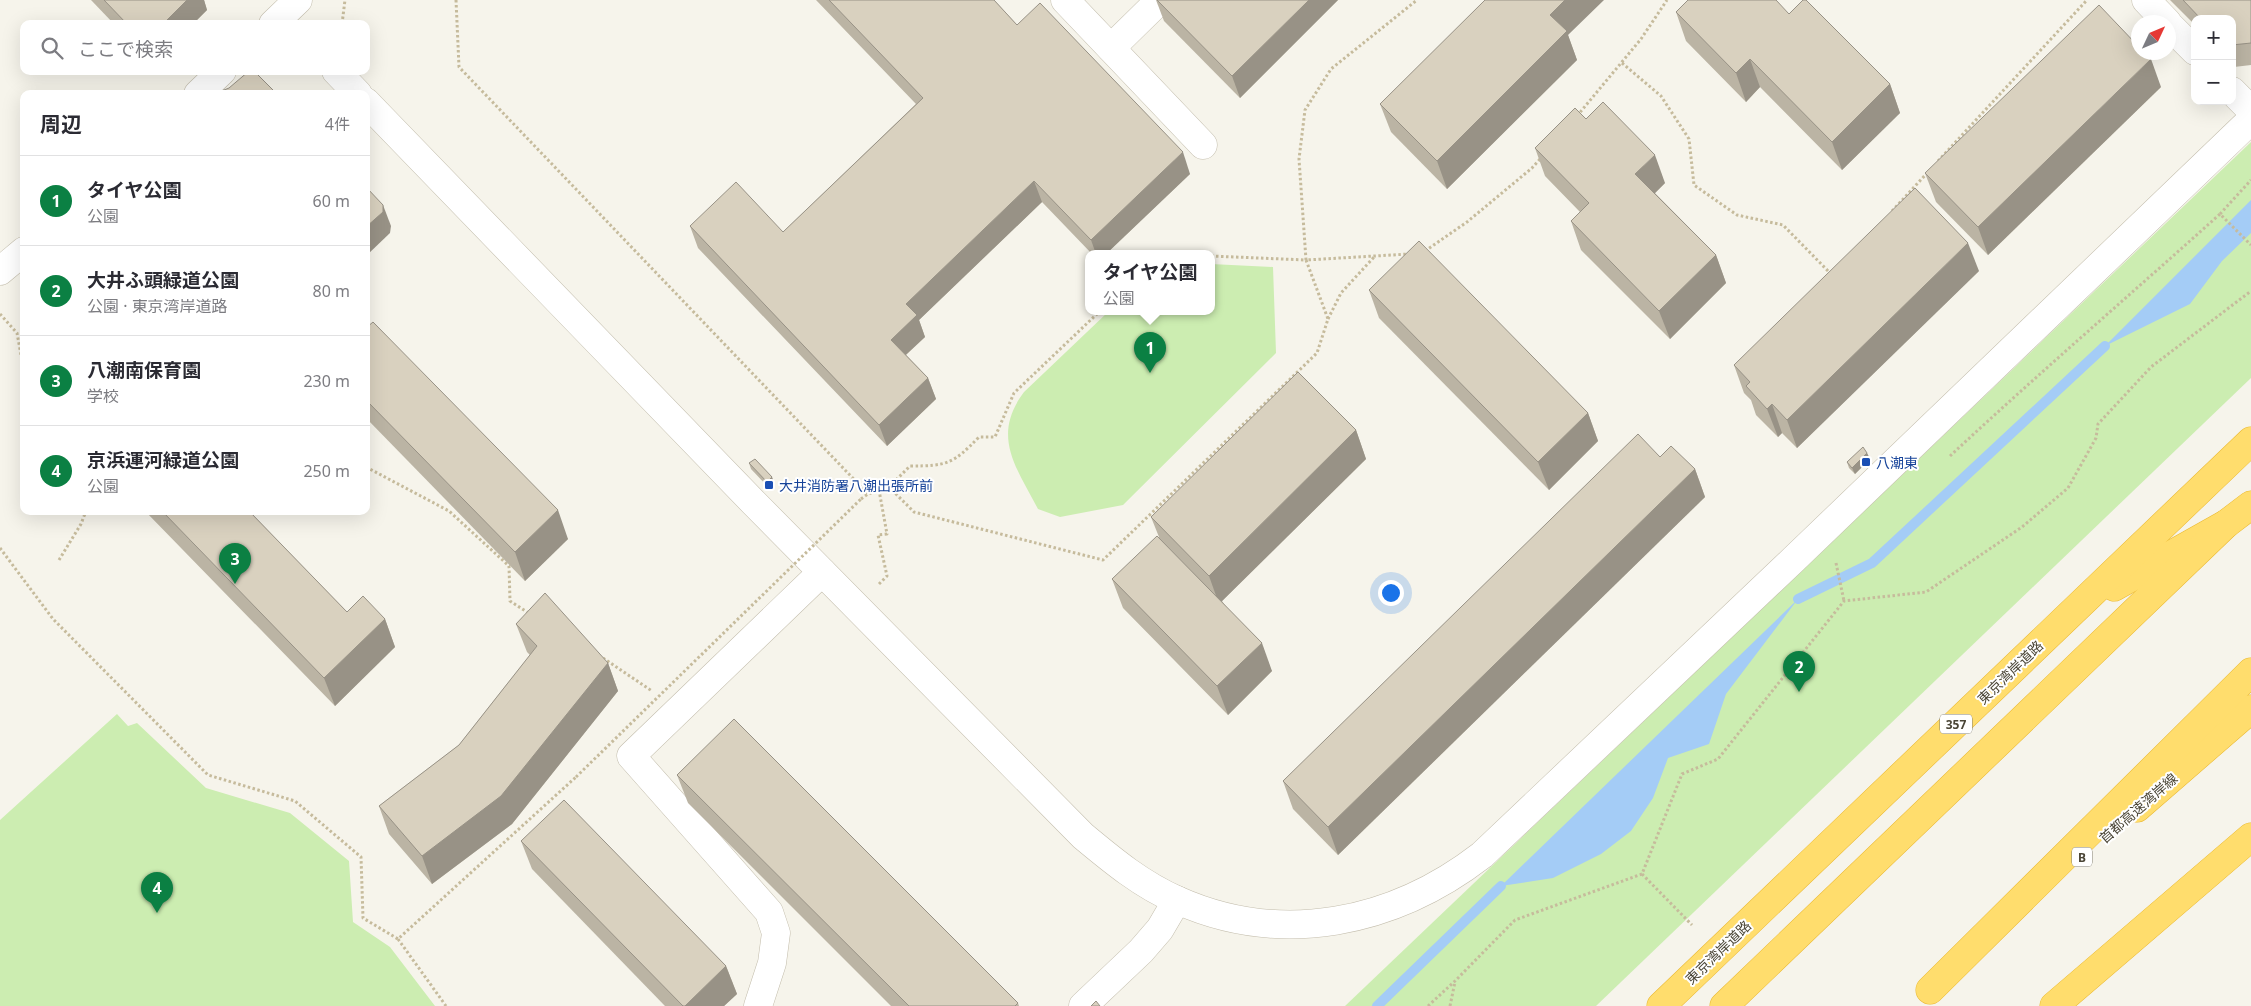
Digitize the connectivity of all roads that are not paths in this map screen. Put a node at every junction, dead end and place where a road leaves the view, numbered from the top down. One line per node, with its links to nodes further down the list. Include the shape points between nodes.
1 (1065, 0): 7 (street)
2 (1160, 0): 7 (street)
3 (2146, 0): 4 (street)
4 (2160, 15)
5 (2176, 31): 6 (street)
6 (2191, 47)
7 (1111, 48): 16 (street)
8 (218, 75): 10 (street)
9 (340, 75): 11 (street)
10 (202, 90)
11 (354, 90)
12 (2236, 94): 14 (street)
13 (370, 106): 22 (street)
14 (2251, 110)
15 (2251, 120): 29 (street, via 1521,819 1462,870 1393,906 1315,924 1240,920 1205,912)
16 (1203, 144)
17 (20, 254): 18 (street)
18 (0, 271)
19 (2251, 442): 23 (highway, 東京湾岸道路 / 357)
20 (2251, 505): 21 (highway)
21 (2226, 524): 23 (highway); 36 (highway)
22 (822, 572): 29 (street, via 1083,836 1129,873); 32 (street, via 631,756 769,912 776,933 772,963)
23 (2080, 606): 30 (highway, 東京湾岸道路 / 357)
24 (2251, 672): 31 (highway)
25 (2251, 709): 31 (highway, 首都高速湾岸線 / B)
26 (2251, 837): 28 (highway)
27 (2251, 841): 28 (highway)
28 (2218, 867): 37 (highway)
29 (1177, 900): 33 (street, via 1160,929 1141,951)
30 (1747, 925): 34 (highway, 東京湾岸道路 / 357); 35 (highway)
31 (1921, 998)
32 (758, 1006)
33 (1083, 1006)
34 (1661, 1006)
35 (1686, 1006)
36 (1724, 1006)
37 (2054, 1006)

